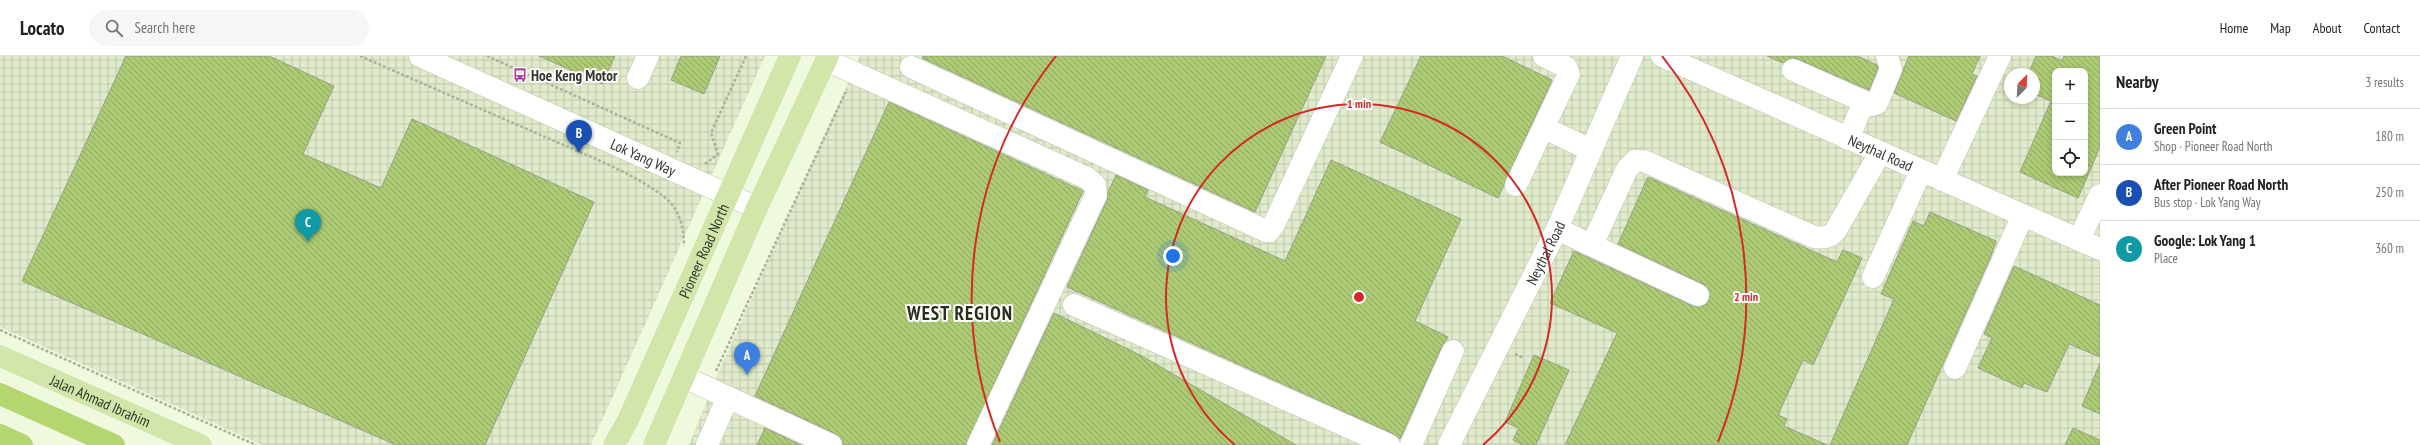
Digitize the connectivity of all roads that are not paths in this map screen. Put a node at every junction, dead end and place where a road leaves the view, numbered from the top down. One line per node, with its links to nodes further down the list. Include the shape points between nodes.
1 (420, 56): 23 (street, Lok Yang Way)
2 (648, 56): 14 (street)
3 (790, 56): 23 (main road, Pioneer Road North)
4 (1352, 56): 12 (street, via 1274,224 1266,231)
5 (1544, 56): 16 (street, via 1566,67 1569,74)
6 (1632, 56): 18 (street, Neythal Road)
7 (1662, 56): 11 (street, Neythal Road)
8 (1887, 56): 15 (street, via 1892,69 1877,103 1872,105)
9 (2000, 56): 21 (street)
10 (827, 58): 25 (main road); 48 (street, via 855,74 1087,178 1097,189)
11 (1704, 65): 17 (street, Neythal Road)
12 (911, 67)
13 (1793, 70): 15 (street)
14 (638, 78)
15 (1864, 102): 17 (street)
16 (1544, 128): 18 (street); 22 (street)
17 (1848, 139): 19 (street, Neythal Road)
18 (1591, 150): 27 (street, Neythal Road)
19 (1880, 153): 20 (street, Neythal Road); 29 (street, via 1836,230 1829,237 1822,238 1814,237 1644,161 1635,161 1627,169)
20 (1921, 171): 21 (street, Neythal Road); 31 (street)
21 (1942, 180): 26 (street, Neythal Road)
22 (1516, 185)
23 (728, 195): 25 (street, Lok Yang Way); 44 (main road, Pioneer Road North, via 628,420)
24 (2100, 195): 28 (street)
25 (757, 208): 37 (main road)
26 (2023, 215): 28 (street, Neythal Road); 36 (street)
27 (1557, 229): 29 (street); 51 (street, Neythal Road)
28 (2079, 240): 30 (street, Neythal Road)
29 (1592, 245): 32 (street)
30 (2100, 249)
31 (1873, 277)
32 (1698, 295)
33 (1074, 305): 49 (street)
34 (1453, 351): 50 (street)
35 (0, 356): 43 (main road, Jalan Ahmad Ibrahim)
36 (1955, 368)
37 (684, 377): 38 (street); 45 (main road)
38 (718, 393): 46 (street); 47 (street)
39 (0, 394): 41 (highway)
40 (0, 435): 42 (highway)
41 (108, 442)
42 (22, 445)
43 (201, 445)
44 (614, 445)
45 (654, 445)
46 (707, 445)
47 (831, 445)
48 (978, 445)
49 (1389, 445)
50 (1411, 445)
51 (1449, 445)

